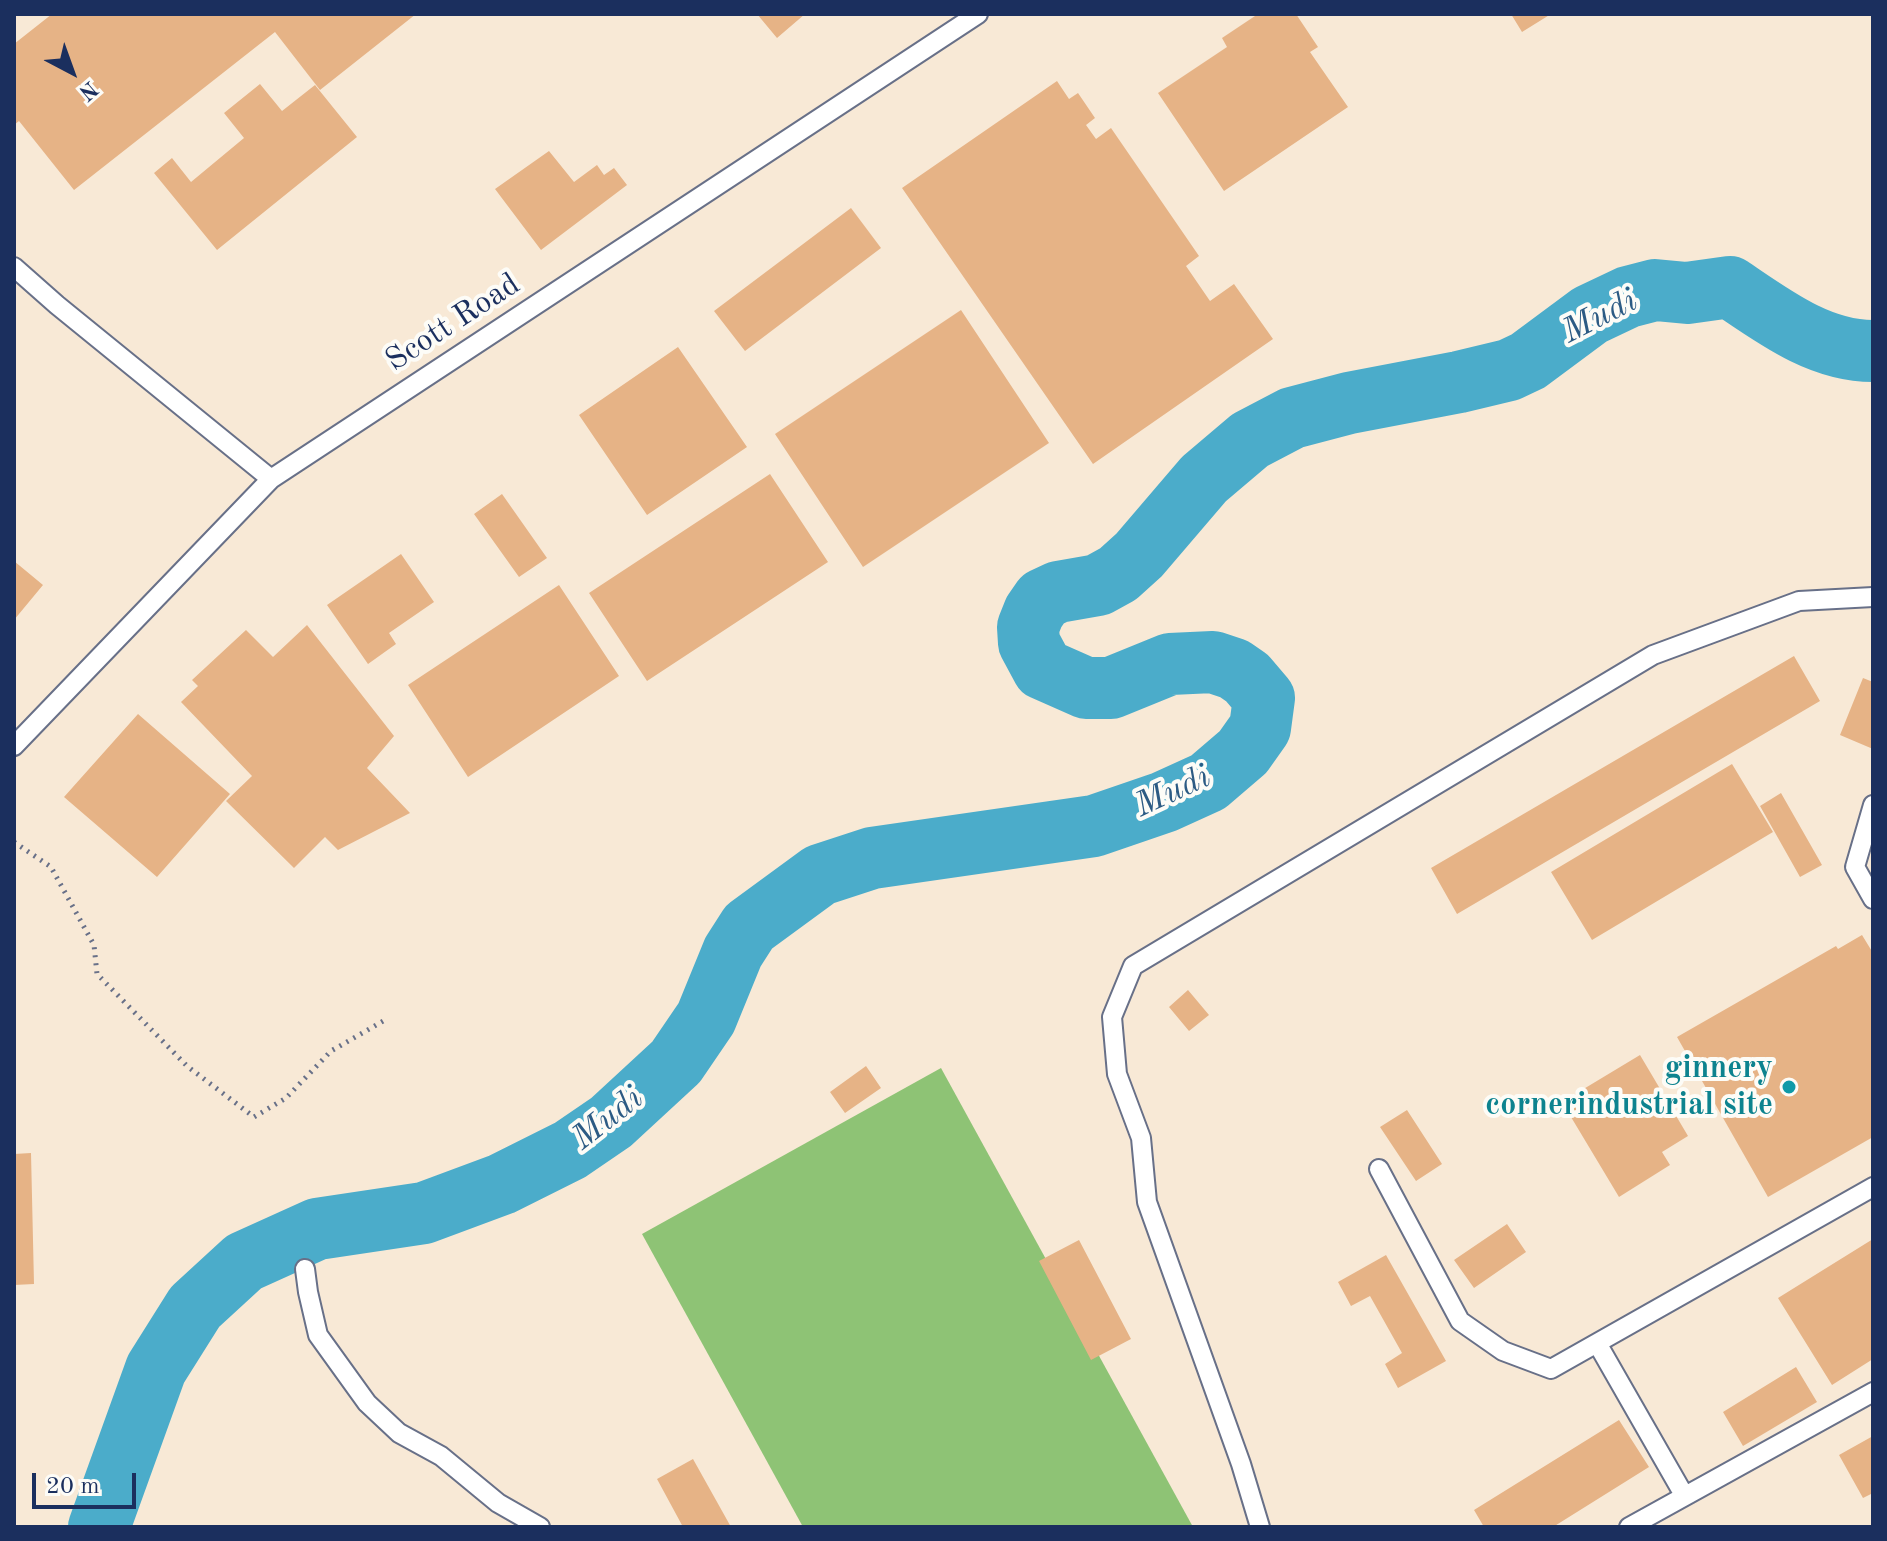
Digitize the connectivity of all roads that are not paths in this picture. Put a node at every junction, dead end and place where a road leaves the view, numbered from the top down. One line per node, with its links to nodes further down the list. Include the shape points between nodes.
1 (978, 14): 3 (lane, Scott Road)
2 (14, 267): 3 (lane)
3 (271, 479): 5 (lane, Scott Road)
4 (1873, 597): 15 (lane, via 1799,601 1653,655 1133,966 1112,1017 1117,1074 1141,1138 1147,1202)
5 (14, 746)
6 (1873, 805): 7 (lane, via 1855,867)
7 (1873, 899)
8 (1379, 1169): 11 (lane, via 1460,1321 1503,1351 1551,1369)
9 (1873, 1187): 11 (lane)
10 (305, 1269): 14 (lane, via 318,1335 367,1403 399,1433 441,1456 498,1503)
11 (1597, 1343): 13 (lane)
12 (1873, 1392): 13 (lane)
13 (1684, 1495): 16 (lane)
14 (540, 1527)
15 (1260, 1527)
16 (1629, 1527)

